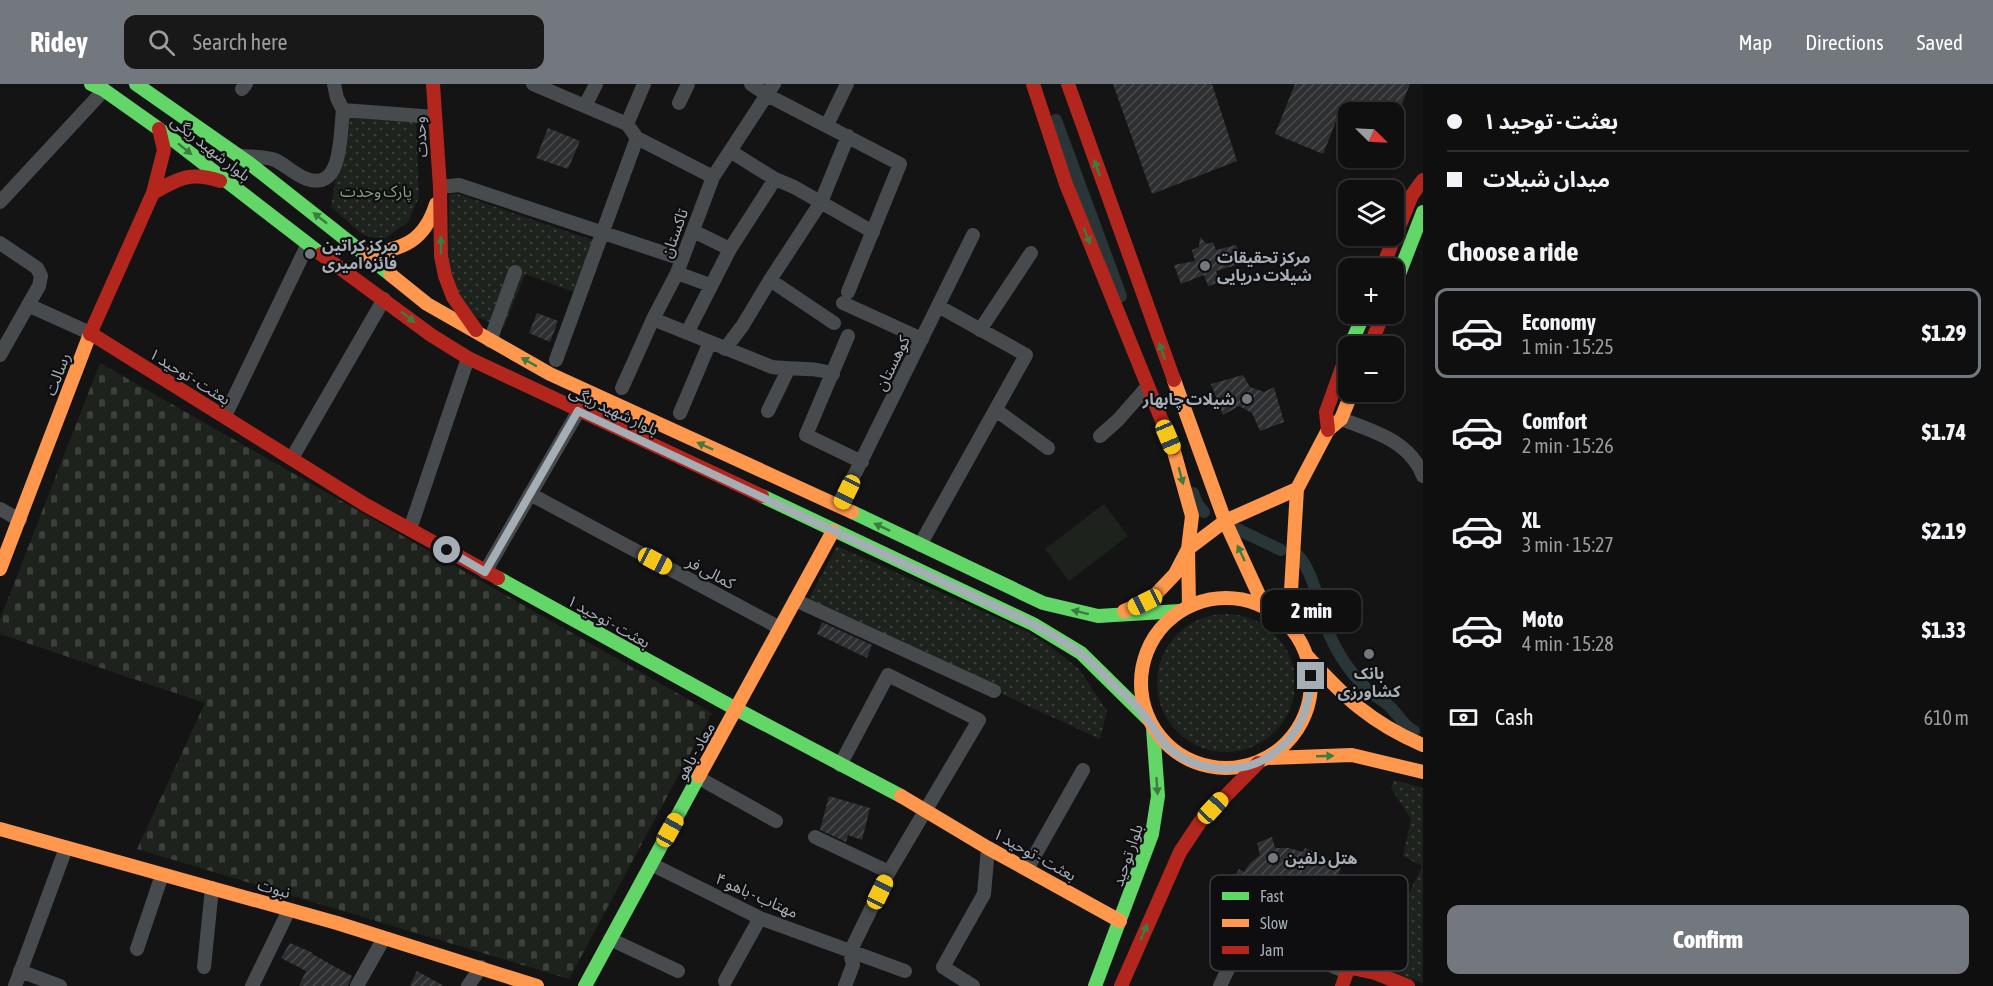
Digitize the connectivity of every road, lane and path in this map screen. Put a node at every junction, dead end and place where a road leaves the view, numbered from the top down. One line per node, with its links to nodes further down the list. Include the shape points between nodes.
1 (136, 84): 24 (main road, بلوار شهید ریگی)
2 (334, 84): 16 (street)
3 (433, 84): 17 (main road, وحدت)
4 (596, 84): 15 (street)
5 (644, 84): 18 (street)
6 (688, 84): 14 (street)
7 (751, 84): 12 (street)
8 (847, 84): 19 (street)
9 (1033, 84): 13 (main road)
10 (537, 85): 15 (street)
11 (98, 87): 20 (main road, بلوار شهید ریگی); 32 (street)
12 (771, 89): 19 (street); 23 (street, تاکستان)
13 (1058, 93): 71 (main road, one-way to 71, via 1066,184); 73 (main road, one-way to 13)
14 (679, 103)
15 (585, 106): 18 (street)
16 (343, 110): 17 (street); 24 (street, via 336,164 324,181 304,179 274,160)
17 (435, 117): 29 (main road, وحدت)
18 (627, 124): 22 (street)
19 (827, 125): 21 (street)
20 (159, 129): 28 (main road, بلوار شهید ریگی, one-way to 28); 31 (main road, رسالت, via 164,150)
21 (848, 136): 33 (street); 37 (street, via 900,164)
22 (637, 138): 25 (street); 38 (street)
23 (730, 151): 25 (street, تاکستان); 26 (street)
24 (239, 156): 30 (main road, بلوار شهید ریگی)
25 (713, 177): 36 (street, تاکستان)
26 (775, 179): 33 (street); 42 (street)
27 (1423, 180): 45 (main road, via 1412,195)
28 (231, 186): 31 (main road, via 191,174); 34 (main road, بلوار شهید ریگی)
29 (440, 187): 38 (street, via 459,185); 44 (main road, via 431,223 417,239 403,247); 61 (main road, one-way to 29, via 453,297 444,276)
30 (286, 192): 34 (main road); 44 (main road, بلوار شهید ریگی, one-way to 30)
31 (153, 193): 58 (main road, رسالت)
32 (0, 202)
33 (821, 202): 37 (street); 50 (street)
34 (266, 211): 41 (main road, بلوار شهید ریگی)
35 (1423, 212): 47 (main road)
36 (693, 231): 42 (street); 46 (street, تاکستان)
37 (873, 232): 62 (street, via 845,298)
38 (601, 233): 46 (street); 67 (street)
39 (973, 235): 54 (street, کوهستان)
40 (0, 243): 53 (street, via 37,268 41,276)
41 (308, 244): 52 (main road, بلوار شهید ریگی); 79 (street)
42 (730, 249): 51 (street)
43 (1031, 253): 57 (street)
44 (367, 255): 61 (main road, بلوار شهید ریگی, via 428,304)
45 (1386, 258)
46 (682, 259): 49 (street, تاکستان)
47 (1404, 261)
48 (515, 272): 61 (street)
49 (677, 273): 51 (street); 55 (street, تاکستان)
50 (770, 280): 56 (street); 64 (street)
51 (710, 285): 59 (street)
52 (384, 299): 66 (main road, بلوار شهید ریگی, one-way to 66); 84 (street)
53 (28, 305): 58 (street); 65 (street)
54 (938, 306): 57 (street); 62 (street, کوهستان)
55 (653, 319): 59 (street); 72 (street, تاکستان)
56 (834, 323)
57 (980, 330): 75 (street, via 1026,355)
58 (90, 333): 79 (main road, بعثت - توحید ۱); 91 (main road, رسالت)
59 (687, 333): 63 (street)
60 (848, 336): 69 (street)
61 (485, 338): 89 (main road, بلوار شهید ریگی, one-way to 61, via 550,374)
62 (922, 339): 85 (street, کوهستان)
63 (710, 342): 64 (street); 78 (street)
64 (725, 349): 68 (street)
65 (0, 355)
66 (468, 358): 76 (main road, بلوار شهید ریگی); 93 (street)
67 (556, 360)
68 (788, 370): 69 (street, via 819,369); 77 (street)
69 (833, 374): 85 (street, via 807,435)
70 (1338, 379): 81 (main road, via 1326,412)
71 (1147, 387): 73 (main road); 82 (street); 96 (main road, one-way to 96, via 1175,454 1192,516)
72 (622, 388)
73 (1177, 392): 92 (main road)
74 (1348, 402): 80 (main road)
75 (996, 410): 83 (street); 95 (street)
76 (578, 411): 88 (street); 94 (main road, بلوار شهید ریگی)
77 (768, 411)
78 (680, 413)
79 (225, 417): 84 (main road, بعثت - توحید ۱)
80 (1341, 419): 81 (main road); 86 (street, via 1400,444 1418,463)
81 (1328, 430): 87 (main road)
82 (1100, 436)
83 (1048, 448)
84 (292, 458): 93 (main road, بعثت - توحید ۱)
85 (862, 462): 89 (street, کوهستان)
86 (1423, 476)
87 (1297, 489): 92 (main road); 103 (main road)
88 (530, 494): 98 (street); 104 (street, کمالی فر)
89 (839, 507): 95 (main road, بلوار شهید ریگی, one-way to 89)
90 (0, 509): 91 (street)
91 (20, 520): 97 (main road, رسالت)
92 (1225, 521): 96 (main road); 100 (main road, one-way to 92)
93 (410, 529): 98 (main road, بعثت - توحید ۱)
94 (833, 531): 99 (main road, معاد - باهو); 108 (main road, بلوار شهید ریگی, via 1033,624 1081,653)
95 (920, 545): 102 (main road, بلوار شهید ریگی, one-way to 95, via 1098,616 1043,603)
96 (1188, 549): 101 (main road); 102 (main road, via 1175,574 1156,594)
97 (0, 569)
98 (485, 572): 107 (main road, بعثت - توحید ۱)
99 (795, 600): 104 (main road, معاد - باهو); 106 (street)
100 (1264, 606): 101 (main road, via 1234,598 1204,600); 103 (main road)
101 (1185, 608): 102 (main road, بلوار شهید ریگی); 108 (main road, via 1161,627 1148,647 1141,671 1141,696)
102 (1110, 615)
103 (1289, 625): 105 (main road)
104 (780, 628): 107 (main road, معاد - باهو)
105 (1307, 656): 109 (main road, via 1359,711); 110 (main road, via 1311,676 1305,714 1283,747)
106 (994, 691)
107 (736, 710): 111 (main road, بعثت - توحید ۱); 114 (main road, معاد - باهو)
108 (1150, 724): 110 (main road, via 1177,754 1199,765 1222,769); 128 (main road, بلوار توحید, one-way to 128, via 1158,796 1156,818)
109 (1423, 745)
110 (1262, 760): 113 (main road, one-way to 113, via 1352,755); 152 (main road, one-way to 110, via 1180,852 1200,822)
111 (840, 765): 115 (main road, بعثت - توحید ۱); 115 (street, via 888,675 979,720)
112 (1083, 770): 122 (street)
113 (1423, 772)
114 (699, 778): 116 (street); 121 (main road, معاد - باهو)
115 (925, 809): 120 (main road, بعثت - توحید ۱); 123 (street)
116 (776, 821)
117 (0, 829): 119 (main road, نبوت)
118 (815, 837): 123 (street)
119 (66, 848): 124 (main road, نبوت); 135 (street)
120 (988, 848): 122 (main road, بعثت - توحید ۱); 150 (street, via 984,894 944,967)
121 (651, 864): 127 (street, مهتاب - باهو ۴); 130 (main road, معاد - باهو)
122 (1027, 869): 128 (main road, بعثت - توحید ۱)
123 (889, 872): 132 (street)
124 (162, 874): 125 (main road, نبوت); 131 (street)
125 (212, 888): 126 (main road, نبوت); 133 (street)
126 (289, 910): 129 (main road, نبوت); 144 (street)
127 (760, 918): 132 (street, مهتاب - باهو ۴); 141 (street)
128 (1120, 921): 151 (main road, بلوار توحید)
129 (384, 938): 134 (main road, نبوت); 145 (street)
130 (610, 939): 136 (street); 148 (main road, معاد - باهو)
131 (136, 949)
132 (850, 952): 137 (street, مهتاب - باهو ۴); 149 (street, via 853,965)
133 (204, 967)
134 (481, 967): 146 (street); 147 (main road, نبوت)
135 (20, 971): 142 (street); 143 (street)
136 (678, 971)
137 (905, 971)
138 (1227, 971): 153 (street)
139 (1367, 971): 155 (main road)
140 (1347, 972): 154 (main road)
141 (725, 981)
142 (15, 986)
143 (60, 986)
144 (252, 986)
145 (357, 986)
146 (468, 986)
147 (537, 986)
148 (585, 986)
149 (845, 986)
150 (973, 986)
151 (1095, 986)
152 (1121, 986)
153 (1220, 986)
154 (1342, 986)
155 (1408, 986)

